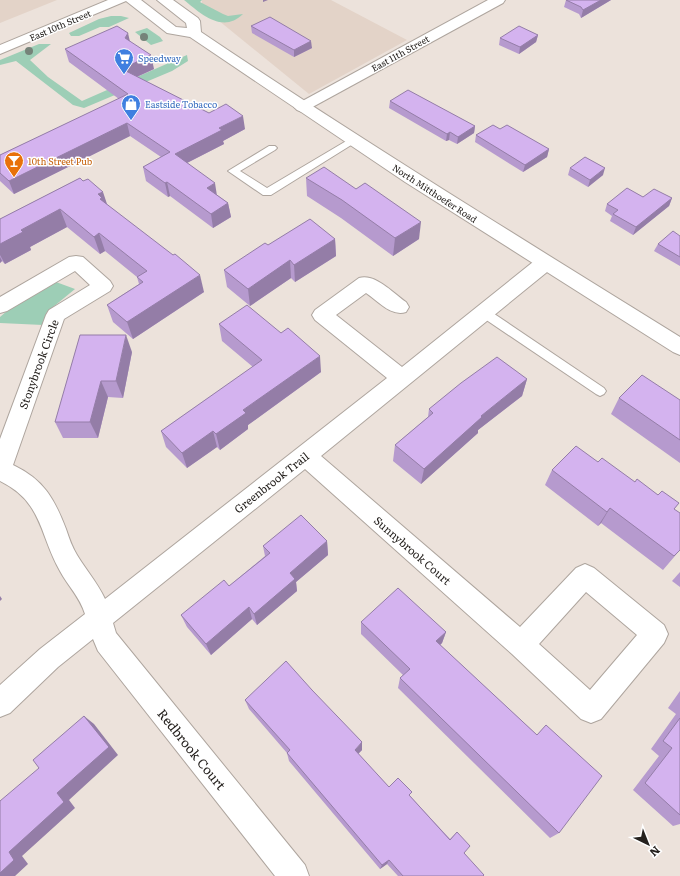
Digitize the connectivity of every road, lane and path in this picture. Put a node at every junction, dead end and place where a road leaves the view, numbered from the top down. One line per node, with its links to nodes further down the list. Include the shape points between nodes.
1 (120, 0): 6 (street, East 10th Street)
2 (132, 0): 5 (street, North Mitthoefer Road, via 172,30)
3 (164, 0): 5 (street, via 193,21)
4 (498, 0): 7 (street, East 11th Street)
5 (194, 34): 7 (street, North Mitthoefer Road)
6 (0, 50)
7 (302, 107): 8 (street, North Mitthoefer Road)
8 (353, 140): 9 (lane, via 267,193 233,171); 10 (street, North Mitthoefer Road)
9 (272, 148)
10 (545, 263): 13 (street, Greenbrook Trail); 14 (street, North Mitthoefer Road)
11 (0, 306): 18 (street, Stonybrook Circle, via 76,262 103,286 56,315)
12 (399, 307): 15 (street, via 366,283 322,315)
13 (483, 312): 15 (street, Greenbrook Trail); 16 (lane)
14 (680, 347)
15 (401, 378): 17 (street, Greenbrook Trail)
16 (600, 392)
17 (304, 455): 19 (street, Greenbrook Trail); 20 (street, Sunnybrook Court)
18 (0, 470): 19 (street, Redbrook Court, via 27,485 40,498 66,558 89,592)
19 (98, 618): 21 (street, Greenbrook Trail); 22 (street, Redbrook Court, via 110,647)
20 (521, 645): 20 (street, Sunnybrook Court, via 592,709 655,634 585,576)
21 (0, 703)
22 (293, 876)

